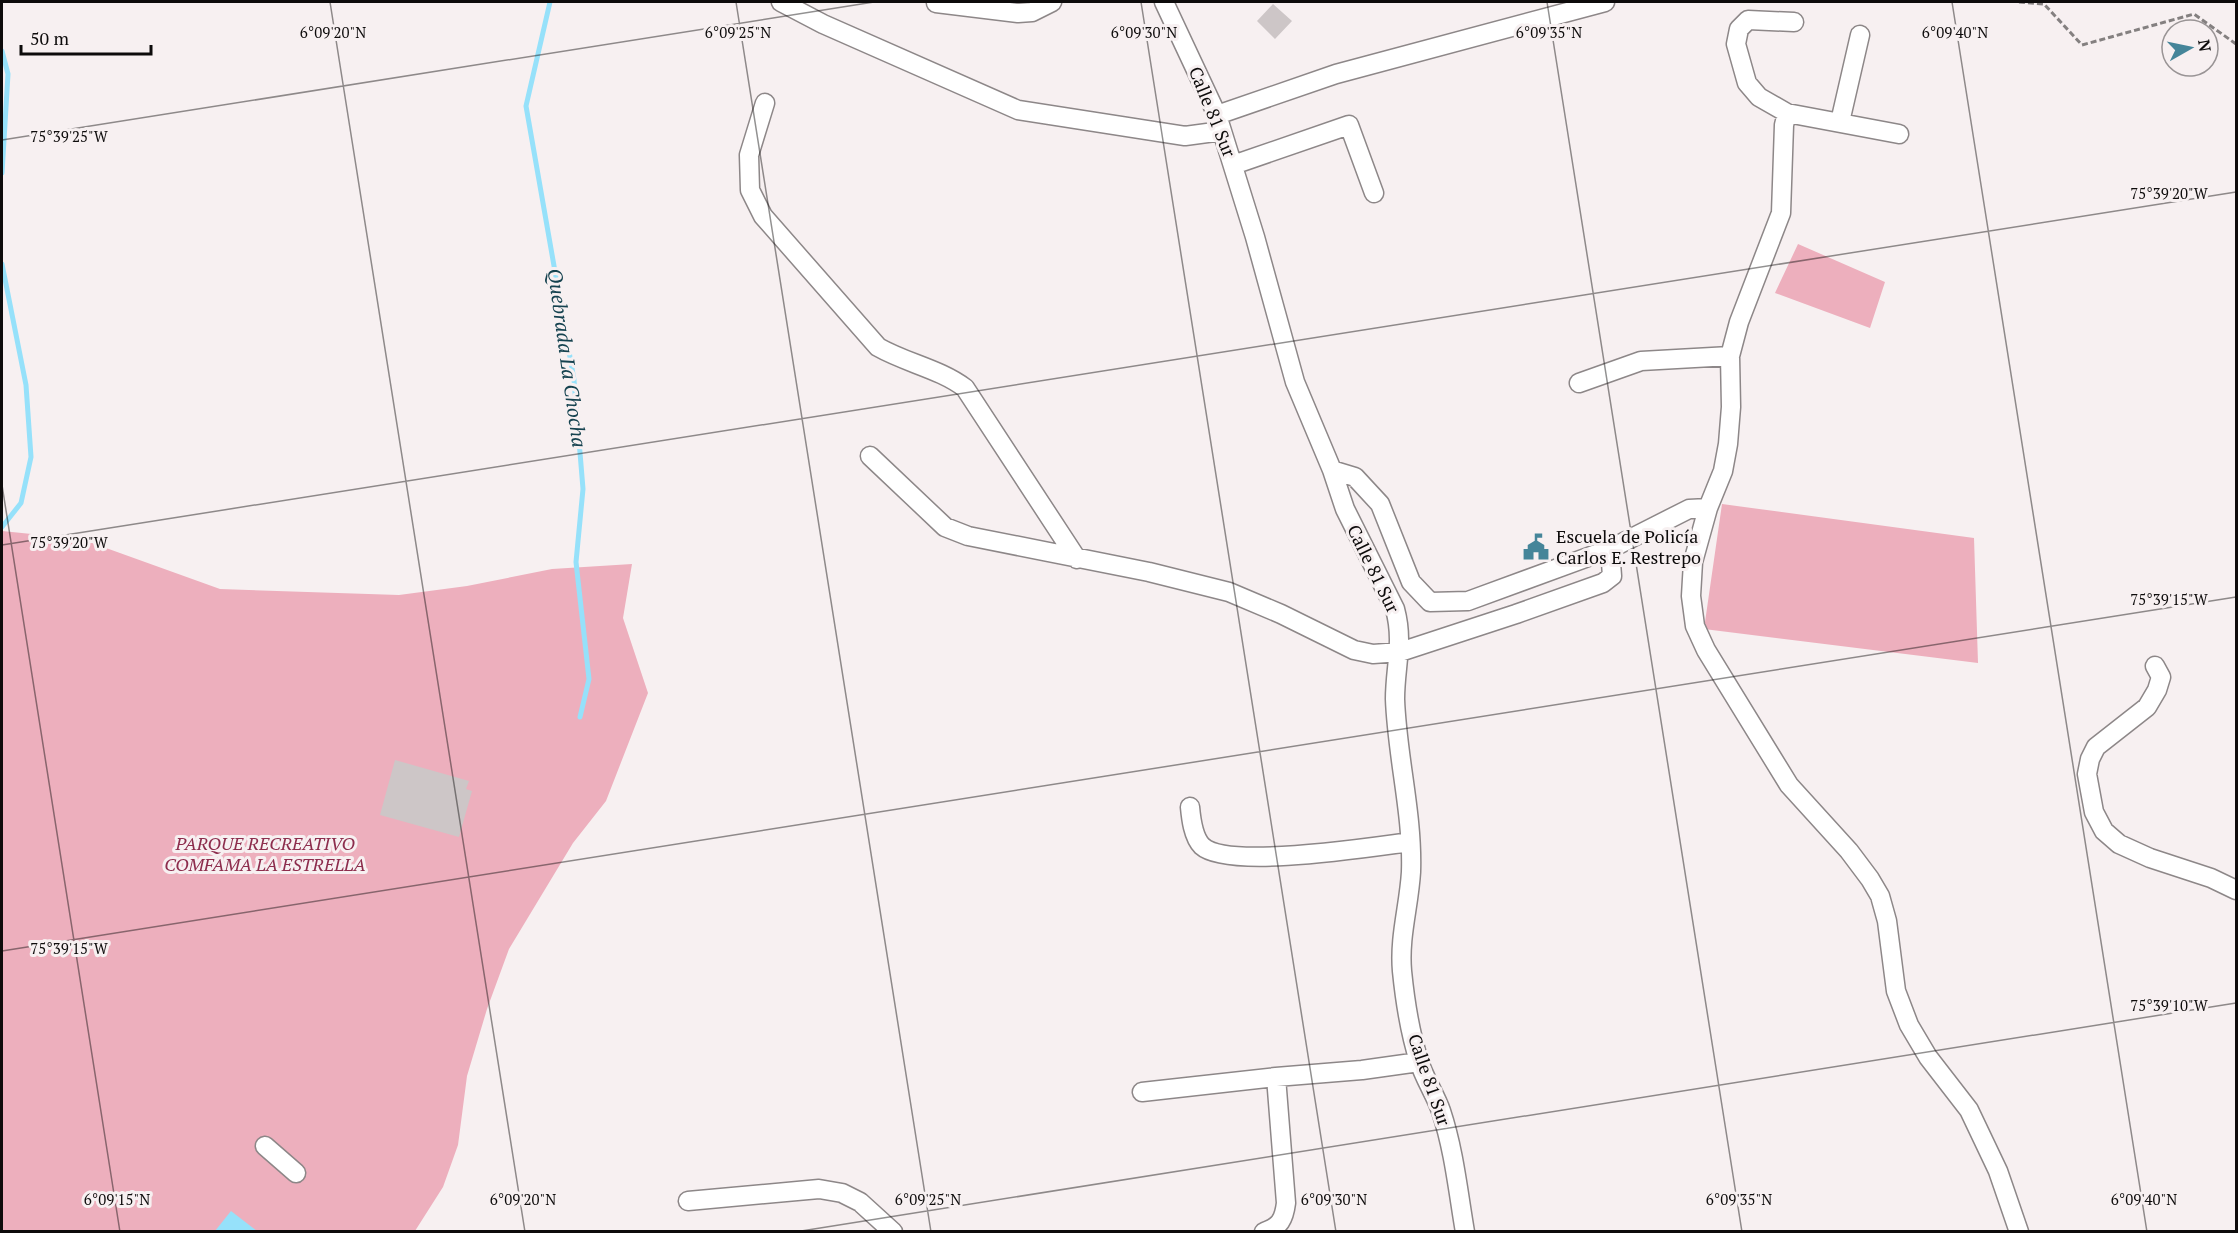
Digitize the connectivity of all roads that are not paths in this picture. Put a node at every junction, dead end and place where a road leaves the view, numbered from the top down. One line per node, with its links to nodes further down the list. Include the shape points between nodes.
1 (781, 2): 11 (street, via 1018,110 1185,136)
2 (1052, 2): 5 (street, via 1032,12 1018,13)
3 (1164, 2): 11 (street, Calle 81 Sur)
4 (1605, 2): 11 (street, via 1336,75)
5 (936, 3)
6 (1794, 22): 9 (street, via 1748,20 1739,29 1737,44 1747,83 1759,97)
7 (1860, 35): 10 (street)
8 (765, 102): 21 (street, via 749,155 750,190 763,216 878,347 952,378 965,388)
9 (1787, 113): 10 (street); 15 (street, via 1780,213)
10 (1840, 122): 12 (street)
11 (1220, 123): 13 (street, Calle 81 Sur)
12 (1899, 134)
13 (1233, 165): 14 (street, via 1349,125); 18 (street, Calle 81 Sur, via 1295,382)
14 (1374, 193)
15 (1730, 356): 16 (street, via 1641,361); 19 (street, via 1728,444 1723,471)
16 (1579, 383)
17 (870, 456): 21 (street, via 945,526 968,536)
18 (1332, 470): 20 (street, via 1355,477 1380,504 1411,582 1430,602 1468,601); 22 (street, Calle 81 Sur, via 1345,509 1395,609)
19 (1708, 508): 20 (street, via 1689,509); 36 (street, via 1693,562 1691,596 1695,626 1790,786 1849,851 1880,897 1896,991 1908,1025 1969,1110 1998,1171)
20 (1610, 549): 22 (street, via 1612,576 1603,583)
21 (1077, 560): 22 (street, via 1149,572 1229,592 1354,650 1373,654)
22 (1400, 652): 25 (street, Calle 81 Sur, via 1395,696 1397,743)
23 (2155, 666): 26 (street, via 2161,677 2147,707 2096,747 2090,759 2087,774 2094,812 2104,831 2119,844)
24 (1190, 807): 25 (street, via 1200,845 1215,854 1291,855)
25 (1410, 842): 27 (street, Calle 81 Sur, via 1402,972)
26 (2236, 890)
27 (1419, 1062): 28 (street); 35 (street, Calle 81 Sur, via 1440,1110 1451,1149)
28 (1276, 1077): 29 (street); 34 (street, via 1285,1216 1281,1224)
29 (1142, 1092)
30 (265, 1146): 31 (street)
31 (296, 1173)
32 (688, 1201): 33 (street, via 819,1189 842,1193 860,1202)
33 (893, 1232)
34 (1264, 1232)
35 (1466, 1232)
36 (2019, 1232)

